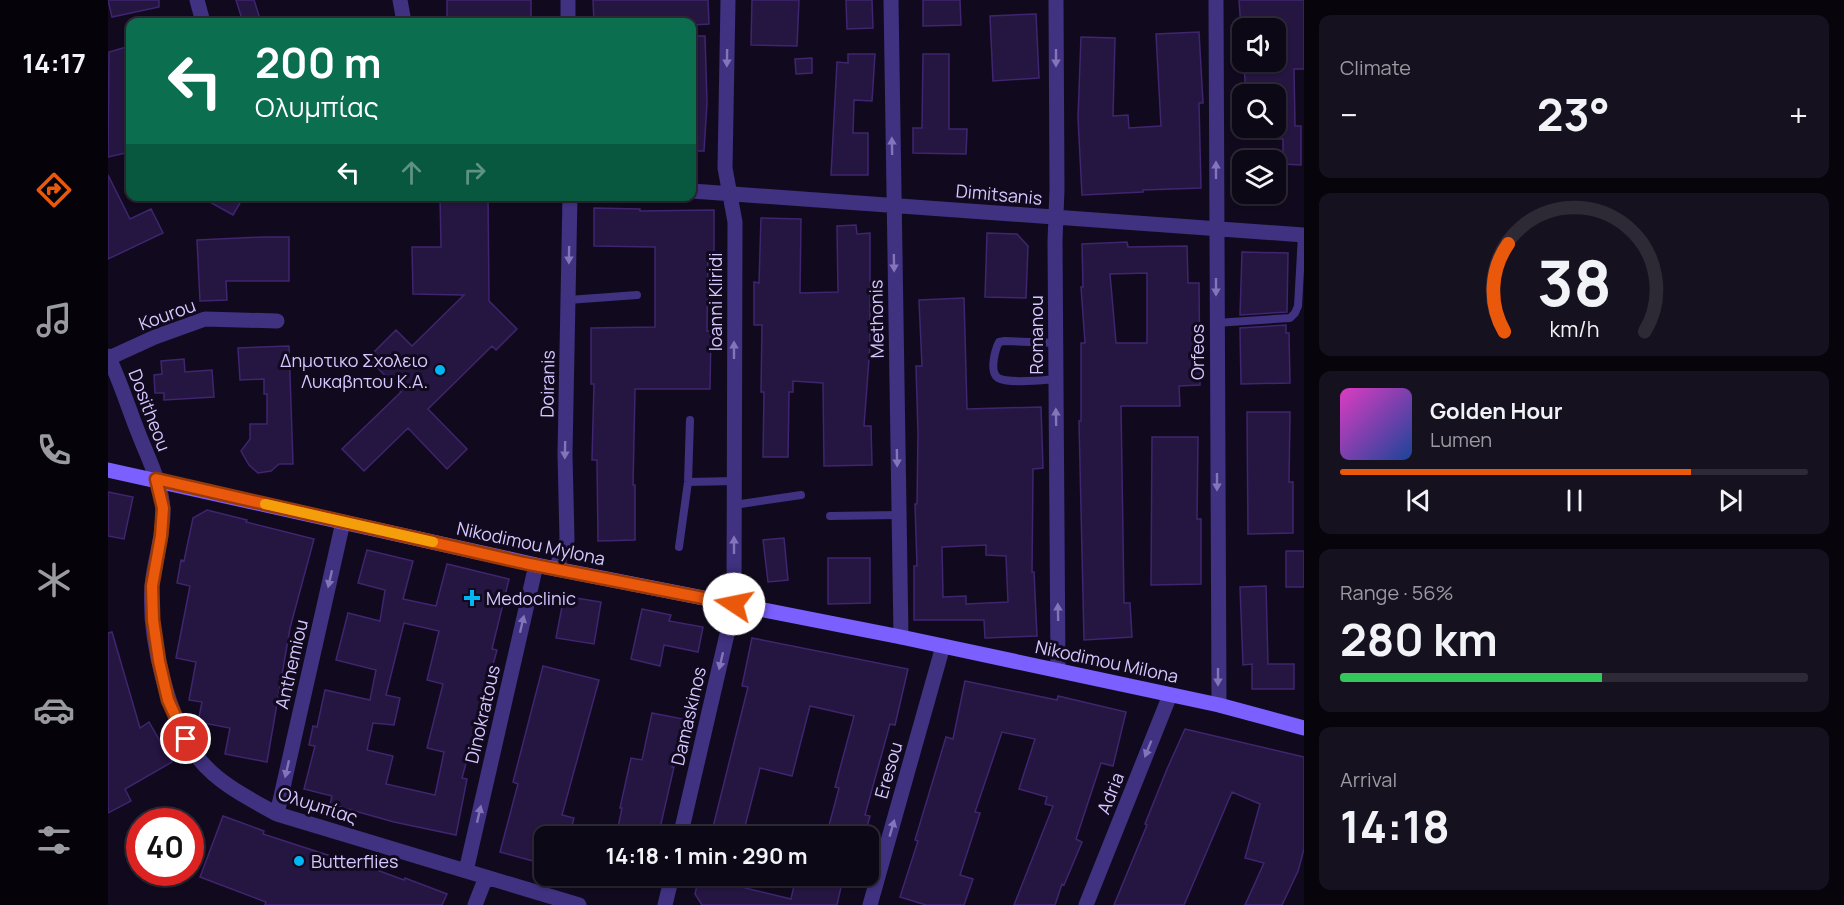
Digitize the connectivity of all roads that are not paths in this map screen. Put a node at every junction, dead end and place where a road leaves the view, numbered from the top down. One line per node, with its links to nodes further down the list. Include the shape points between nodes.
1 (197, 0): 8 (street)
2 (400, 0): 9 (street)
3 (568, 0): 10 (street)
4 (728, 0): 12 (street, Ioanni Kliridi, one-way to 12, via 725,168)
5 (891, 0): 14 (street, Methonis, one-way to 5)
6 (1056, 0): 15 (street, Romanou, one-way to 15)
7 (1216, 0): 16 (street, Orfeos, one-way to 7)
8 (202, 18)
9 (403, 18)
10 (568, 18)
11 (696, 191): 12 (street, Dimitsanis)
12 (731, 194): 14 (street, Dimitsanis); 28 (street, Ioanni Kliridi, one-way to 12, via 735,222)
13 (570, 201): 19 (street, Doiranis, one-way to 19)
14 (893, 204): 15 (street, Dimitsanis); 32 (street, Methonis, one-way to 32)
15 (1056, 219): 16 (street, Dimitsanis); 22 (street, Romanou)
16 (1216, 229): 17 (street, Dimitsanis); 21 (street, Orfeos, one-way to 21)
17 (1303, 235): 21 (lane, via 1299,306 1295,313 1290,318)
18 (637, 295): 19 (lane)
19 (568, 300): 37 (street, Doiranis, one-way to 37, via 567,540)
20 (277, 321): 23 (street, Kourou, via 206,320)
21 (1216, 323): 43 (street, Orfeos, one-way to 43)
22 (1056, 343): 24 (street, Romanou); 24 (lane, via 999,342 994,374 1006,381)
23 (109, 357): 27 (street, Dositheou)
24 (1056, 379): 41 (street, Romanou, one-way to 24)
25 (690, 420): 29 (lane)
26 (108, 470): 27 (street)
27 (156, 479): 34 (street, Nikodimou Mylona); 45 (street, Ολυμπίας, via 163,508 152,586 153,620 168,700 199,759 240,794)
28 (734, 481): 29 (lane); 31 (street, Ioanni Kliridi)
29 (688, 482): 35 (lane)
30 (801, 495): 31 (lane)
31 (734, 505): 38 (street, Ioanni Kliridi, one-way to 31)
32 (898, 515): 33 (lane); 39 (street, Methonis)
33 (830, 516)
34 (343, 522): 36 (street, Nikodimou Mylona); 45 (street, Anthemiou, one-way to 45)
35 (679, 547)
36 (536, 565): 37 (street, Nikodimou Mylona); 47 (street, Dinokratous, one-way to 36)
37 (556, 569): 38 (street, Nikodimou Mylona)
38 (734, 604): 39 (street, Nikodimou Mylona); 46 (street, Damaskinos, one-way to 46)
39 (901, 637): 40 (street, Nikodimou Milona)
40 (943, 646): 41 (street, Nikodimou Milona); 53 (street, Eresou, one-way to 40)
41 (1059, 670): 42 (street, Nikodimou Milona)
42 (1170, 695): 43 (street, Nikodimou Milona); 54 (street, Adria, one-way to 54)
43 (1219, 705): 44 (street, Nikodimou Milona)
44 (1304, 728)
45 (277, 814): 47 (street, Ολυμπίας)
46 (684, 826)
47 (466, 871): 48 (street, Ολυμπίας)
48 (486, 877): 50 (street); 51 (street, Ολυμπίας)
49 (670, 886): 52 (street)
50 (475, 905)
51 (579, 905)
52 (665, 905)
53 (870, 905)
54 (1086, 905)

